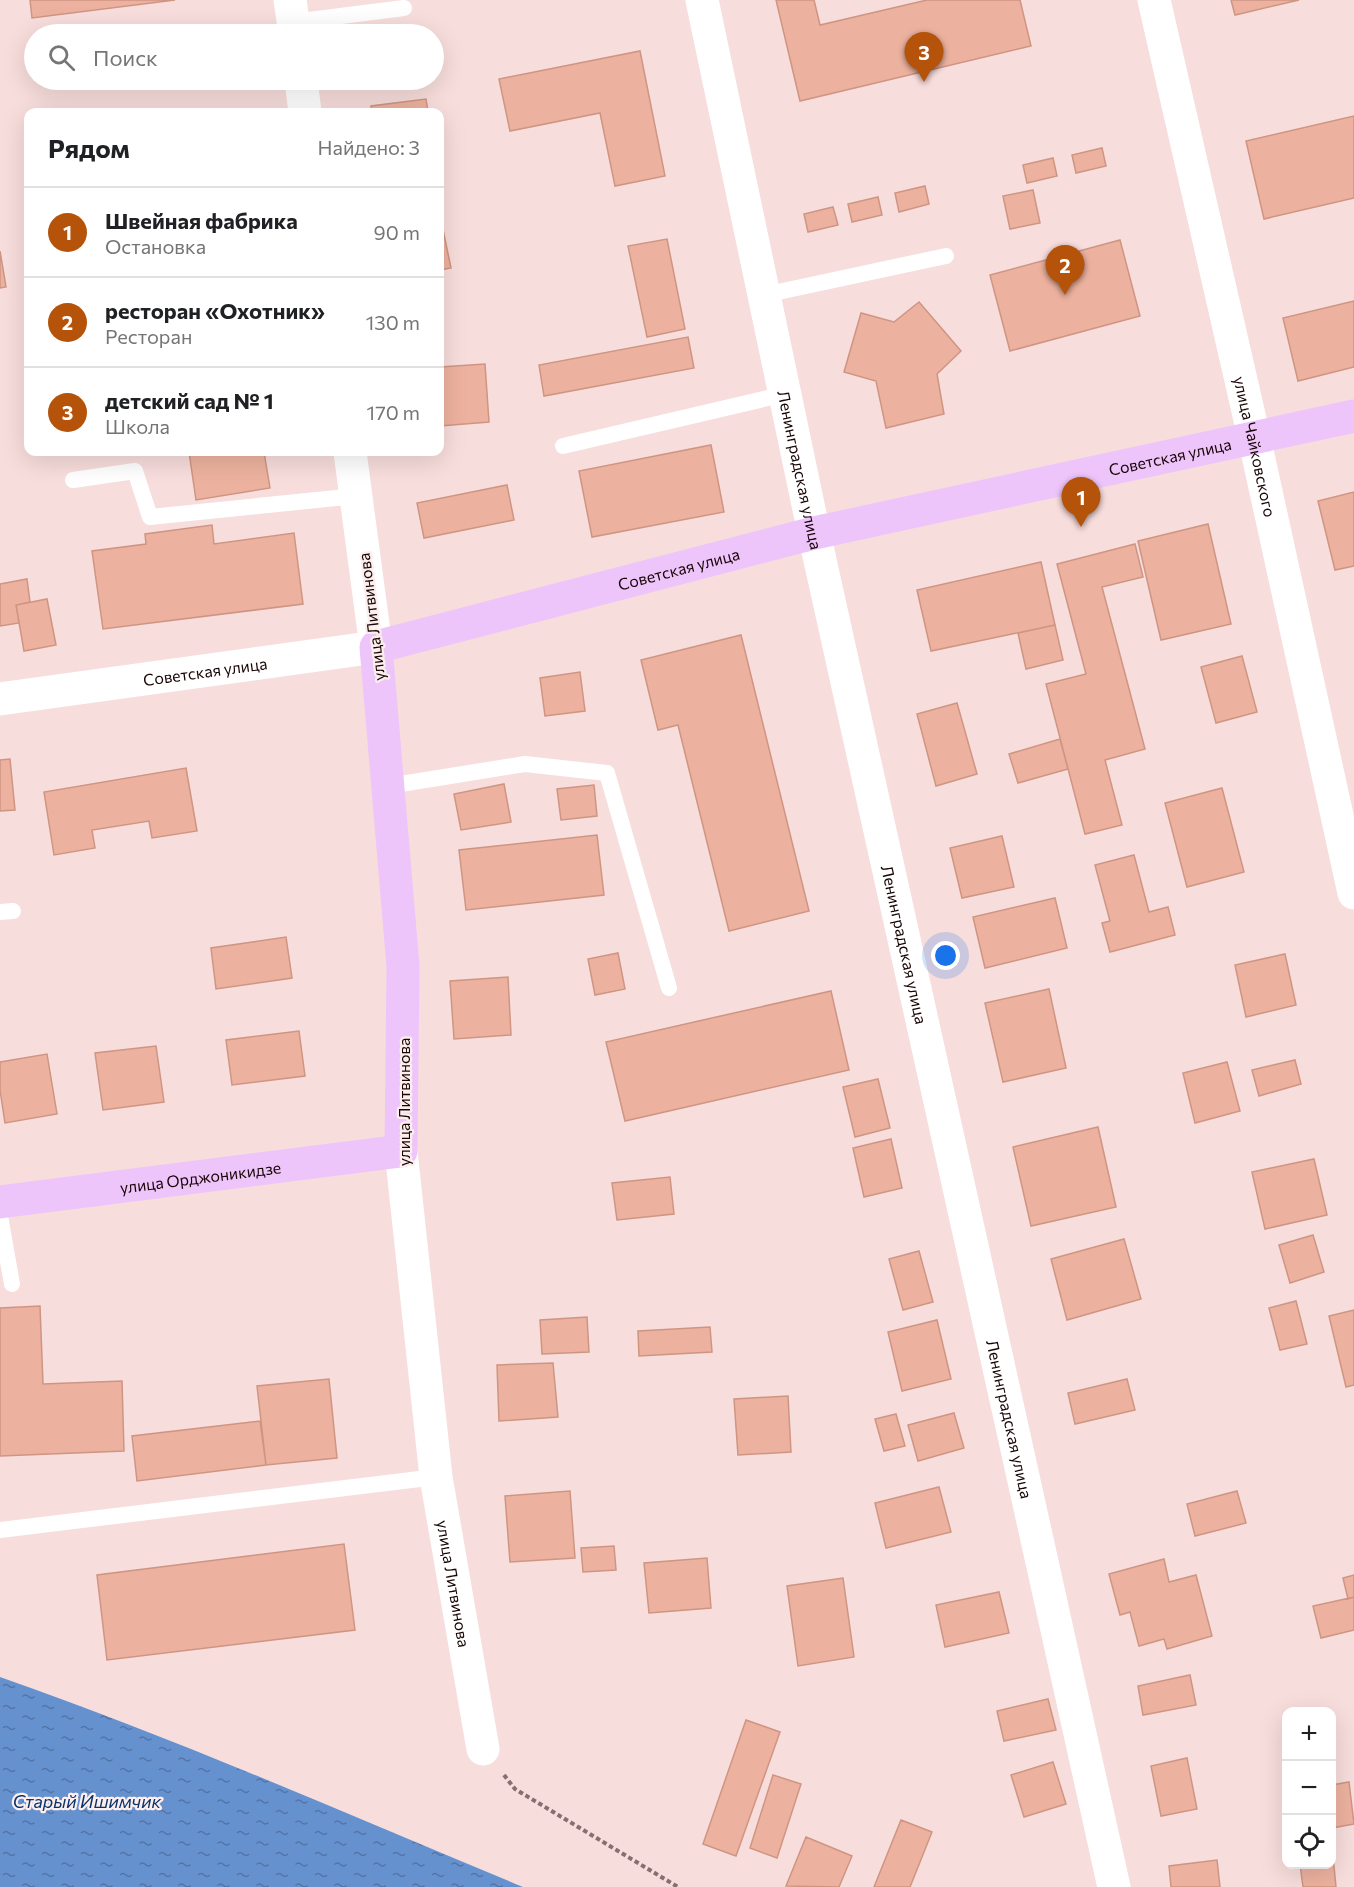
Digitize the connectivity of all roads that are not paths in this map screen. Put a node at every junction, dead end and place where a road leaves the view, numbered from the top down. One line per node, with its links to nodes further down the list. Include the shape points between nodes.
1 (702, 0): 8 (street, Ленинградская улица)
2 (1154, 0): 11 (street, улица Чайковского)
3 (404, 8): 4 (lane)
4 (292, 19)
5 (302, 90): 6 (street)
6 (304, 108)
7 (946, 256): 8 (lane)
8 (764, 295): 9 (street, Ленинградская улица)
9 (785, 394): 12 (lane); 16 (street, Ленинградская улица)
10 (1354, 416): 11 (main road, Советская улица)
11 (1254, 437): 16 (main road, Советская улица); 20 (street, улица Чайковского)
12 (563, 446)
13 (351, 456): 15 (street, улица Литвинова)
14 (73, 480): 15 (lane, via 135,471 150,517)
15 (356, 496): 17 (street, улица Литвинова)
16 (814, 533): 17 (main road, Советская улица); 29 (street, Ленинградская улица)
17 (376, 647): 18 (street, Советская улица); 19 (main road, улица Литвинова)
18 (0, 699)
19 (388, 786): 21 (lane, via 525,764 607,773); 22 (main road, улица Литвинова, via 403,966)
20 (1354, 893)
21 (669, 988)
22 (401, 1151): 23 (main road, улица Орджоникидзе); 26 (street, улица Литвинова)
23 (0, 1202)
24 (0, 1216): 25 (lane)
25 (12, 1284)
26 (436, 1477): 27 (lane); 28 (street, улица Литвинова)
27 (0, 1530)
28 (483, 1749)
29 (1114, 1887)

